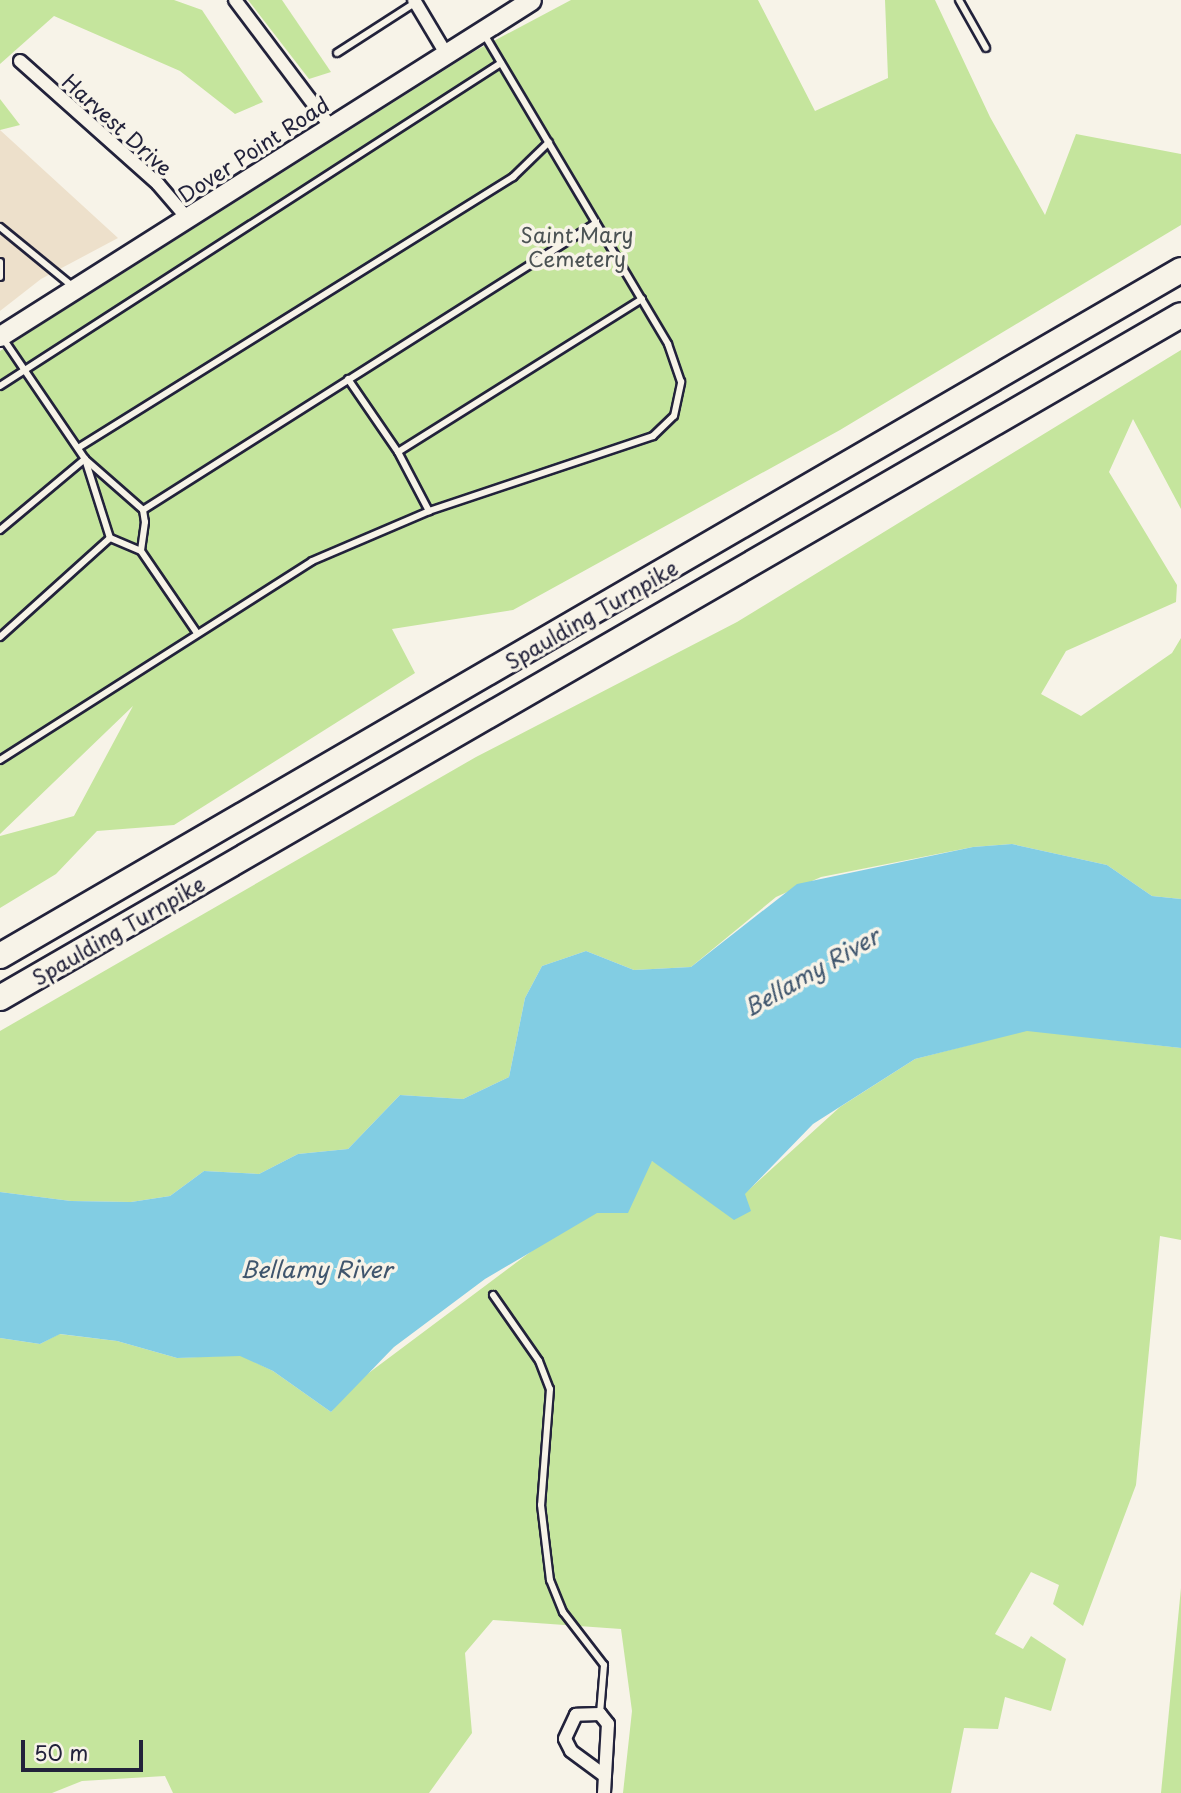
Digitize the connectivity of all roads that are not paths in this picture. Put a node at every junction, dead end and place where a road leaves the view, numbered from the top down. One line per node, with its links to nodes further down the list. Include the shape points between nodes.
1 (235, 0): 11 (street)
2 (531, 0): 5 (main road, Dover Point Road)
3 (959, 0): 6 (lane)
4 (416, 1): 7 (street); 8 (lane)
5 (481, 30): 7 (main road, Dover Point Road); 10 (lane)
6 (986, 48)
7 (445, 52): 11 (main road, Dover Point Road)
8 (337, 53)
9 (20, 61): 13 (street, Harvest Drive, via 158,184)
10 (501, 63): 12 (lane); 23 (lane)
11 (330, 126): 13 (main road, Dover Point Road)
12 (550, 142): 14 (lane); 26 (lane, via 513,177)
13 (187, 218): 19 (main road, Dover Point Road)
14 (596, 223): 20 (lane); 24 (lane)
15 (0, 227): 19 (lane)
16 (0, 262): 18 (lane)
17 (1181, 270): 37 (highway, Spaulding Turnpike)
18 (0, 277)
19 (74, 288): 22 (main road, Dover Point Road)
20 (642, 299): 27 (lane); 30 (lane, via 680,373 680,400 665,428 626,446)
21 (1181, 314): 38 (highway, Spaulding Turnpike)
22 (0, 336): 23 (lane)
23 (26, 368): 25 (lane); 26 (lane)
24 (348, 379): 27 (lane); 29 (lane)
25 (0, 386)
26 (78, 448): 28 (lane)
27 (398, 452): 30 (lane)
28 (85, 459): 29 (lane); 31 (lane); 32 (lane)
29 (143, 509): 33 (lane)
30 (429, 511): 34 (lane, via 312,561)
31 (0, 530)
32 (110, 538): 33 (lane); 35 (lane)
33 (141, 551): 34 (lane)
34 (197, 633): 36 (lane)
35 (0, 637)
36 (0, 760)
37 (0, 956)
38 (0, 998)
39 (493, 1295): 40 (lane, via 538,1361 550,1390 541,1505 550,1580 563,1612 604,1665)
40 (600, 1714): 41 (street, via 608,1724); 41 (street, via 576,1715 565,1739 571,1751)
41 (605, 1776): 42 (street)
42 (604, 1793)

